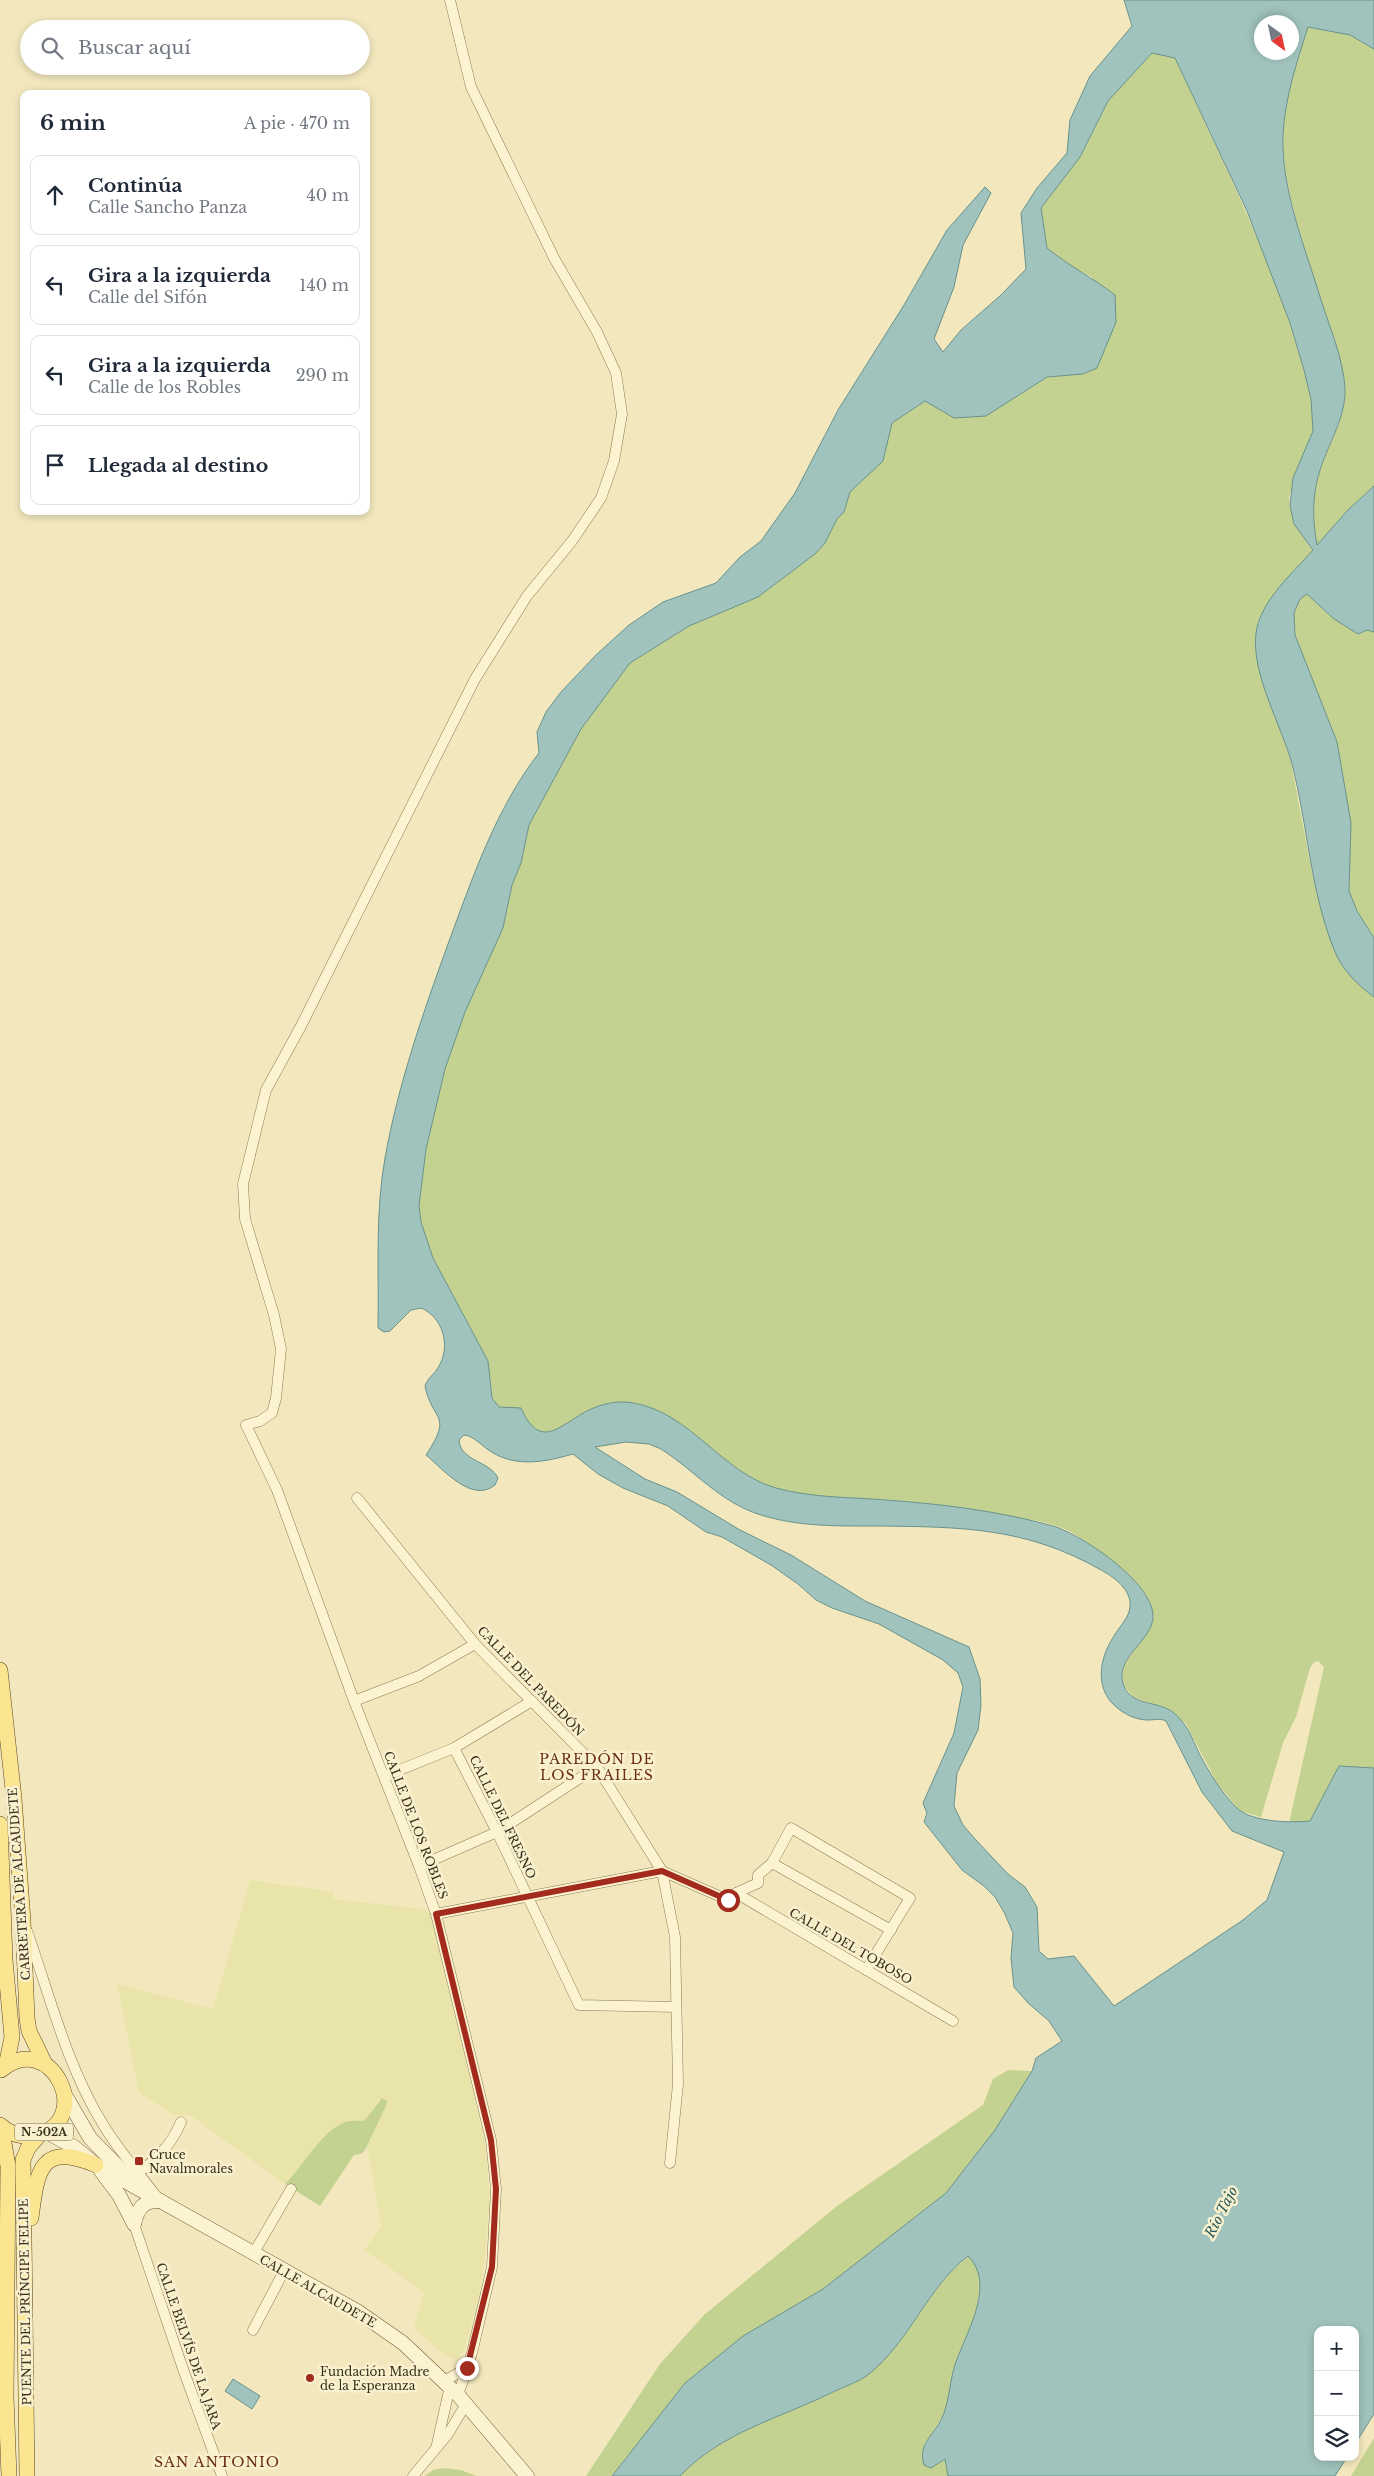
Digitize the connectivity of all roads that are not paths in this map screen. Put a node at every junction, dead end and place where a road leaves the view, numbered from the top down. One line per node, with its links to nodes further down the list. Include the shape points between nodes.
1 (450, 0): 6 (street, CALLE DE LOS ROBLES, via 471,87 554,258 597,332 616,373 622,414 614,461 600,498 572,541 527,596 475,679 266,1090 243,1184 245,1219 281,1349 272,1414 246,1425 277,1490)
2 (357, 1498): 3 (street, CALLE DEL PAREDÓN)
3 (475, 1644): 5 (street, CALLE DEL PAREDÓN); 6 (street, via 419,1676)
4 (0, 1670): 18 (main road, CARRETERA DE ALCAUDETE)
5 (532, 1701): 7 (street); 8 (street, CALLE DEL PAREDÓN)
6 (354, 1702): 9 (street, CALLE DE LOS ROBLES)
7 (454, 1748): 9 (street); 11 (street, CALLE DEL FRESNO)
8 (597, 1767): 11 (street); 14 (street, CALLE DEL PAREDÓN)
9 (385, 1776): 13 (street, CALLE DE LOS ROBLES)
10 (0, 1824): 20 (main road, CARRETERA DE ALCAUDETE)
11 (497, 1832): 13 (street); 16 (street, CALLE DEL FRESNO)
12 (772, 1863): 15 (street, via 758,1875 758,1883); 19 (street); 19 (street, via 791,1828 910,1898)
13 (419, 1866): 17 (street, CALLE DE LOS ROBLES)
14 (662, 1871): 15 (street, via 728,1900); 16 (street); 22 (street, CALLE DEL PAREDÓN, via 675,1937)
15 (736, 1893): 21 (street, CALLE DEL TOBOSO)
16 (528, 1897): 17 (street); 22 (street, CALLE DEL FRESNO, via 579,2005)
17 (436, 1914): 41 (street, CALLE DE LOS ROBLES, via 491,2140 496,2189 492,2267)
18 (23, 1920): 25 (main road, CARRETERA DE ALCAUDETE, via 29,2032); 33 (street, CALLE ALCAUDETE, via 77,2073)
19 (891, 1930): 21 (street)
20 (5, 1960): 24 (main road); 26 (main road, CARRETERA DE ALCAUDETE, via 12,2037)
21 (866, 1970): 23 (street, CALLE DEL TOBOSO)
22 (676, 2006): 31 (street, CALLE DEL PAREDÓN, via 678,2084)
23 (953, 2021)
24 (0, 2035)
25 (45, 2064): 26 (main road, CARRETERA DE ALCAUDETE, via 26,2060); 27 (main road, CARRETERA DE ALCAUDETE, via 59,2077)
26 (3, 2069)
27 (65, 2095): 30 (main road, N-502A, via 58,2120); 33 (main road, CALLE ALCAUDETE, via 90,2138)
28 (181, 2122): 33 (street, via 166,2148)
29 (1, 2125): 30 (main road, N-502A, via 20,2135); 44 (main road, PUENTE DEL PRÍNCIPE FELIPE / N-502A, via 8,2166 6,2397)
30 (43, 2133): 32 (main road, CALLE ALCAUDETE, via 74,2147); 38 (main road, PUENTE DEL PRÍNCIPE FELIPE / N-502A, via 28,2148 23,2160)
31 (670, 2163)
32 (96, 2165): 33 (main road, CALLE ALCAUDETE); 36 (main road, via 114,2186); 38 (main road, via 77,2157 60,2157 46,2163 39,2171)
33 (136, 2179): 35 (main road, CALLE ALCAUDETE); 36 (main road)
34 (291, 2190): 37 (street)
35 (160, 2200): 36 (main road, via 143,2204); 37 (main road, CALLE ALCAUDETE)
36 (134, 2224): 46 (street, CALLE BELVÍS DE LA JARA)
37 (253, 2254): 39 (main road, CALLE ALCAUDETE)
38 (24, 2264): 45 (main road, PUENTE DEL PRÍNCIPE FELIPE / N-502A)
39 (284, 2271): 40 (street); 42 (main road, CALLE ALCAUDETE, via 357,2311 403,2343)
40 (253, 2330)
41 (467, 2368): 42 (street); 42 (street, CALLE DE LOS ROBLES)
42 (454, 2392): 43 (street); 43 (street, via 448,2434); 48 (main road, CALLE ALCAUDETE)
43 (436, 2448): 47 (street)
44 (9, 2476)
45 (26, 2476)
46 (222, 2476)
47 (413, 2476)
48 (527, 2476)

